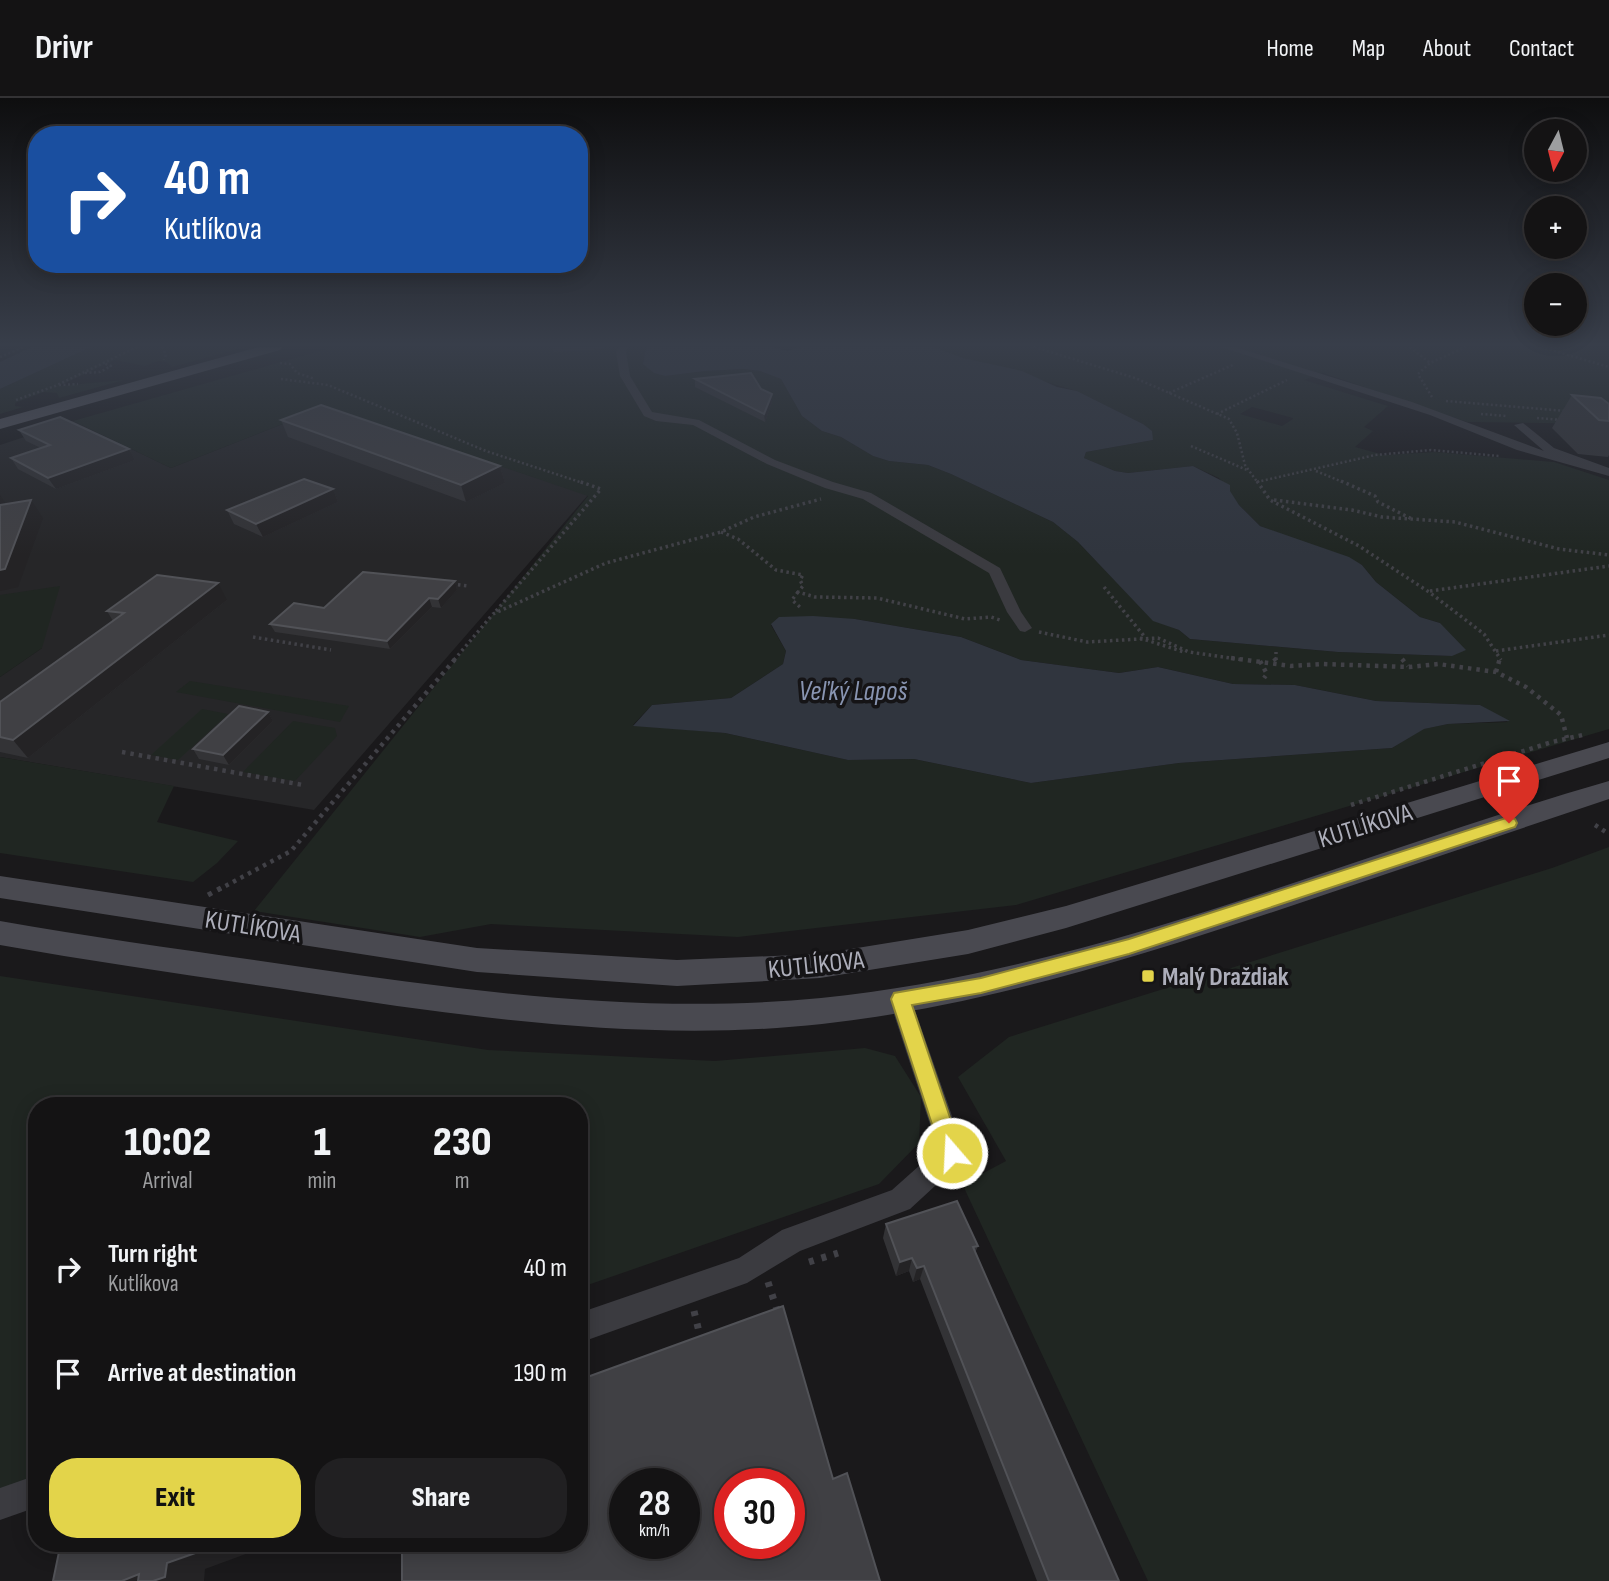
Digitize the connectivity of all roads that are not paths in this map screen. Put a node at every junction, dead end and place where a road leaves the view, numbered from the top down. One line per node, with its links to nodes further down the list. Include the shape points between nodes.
1 (31, 416): 4 (main road)
2 (652, 416): 8 (street, via 705,426 771,462 867,496 995,571)
3 (1442, 416): 6 (street, via 1524,449)
4 (0, 424)
5 (1519, 425): 6 (street, via 1541,446)
6 (1575, 461): 7 (street)
7 (1609, 472)
8 (1025, 628)
9 (1609, 750): 13 (main road, KUTLÍKOVA, via 1066,917 968,942)
10 (1609, 790): 14 (main road, KUTLÍKOVA, via 1129,946 981,985)
11 (0, 887): 13 (main road, KUTLÍKOVA, via 477,960 561,967 717,972 820,966)
12 (0, 933): 14 (main road, KUTLÍKOVA, via 362,989 575,1012 671,1017 778,1015)
13 (886, 956): 14 (main road)
14 (900, 999): 15 (street, via 952,1153 901,1200 804,1235 747,1269)
15 (588, 1325)
16 (28, 1494): 17 (street)
17 (0, 1504)

